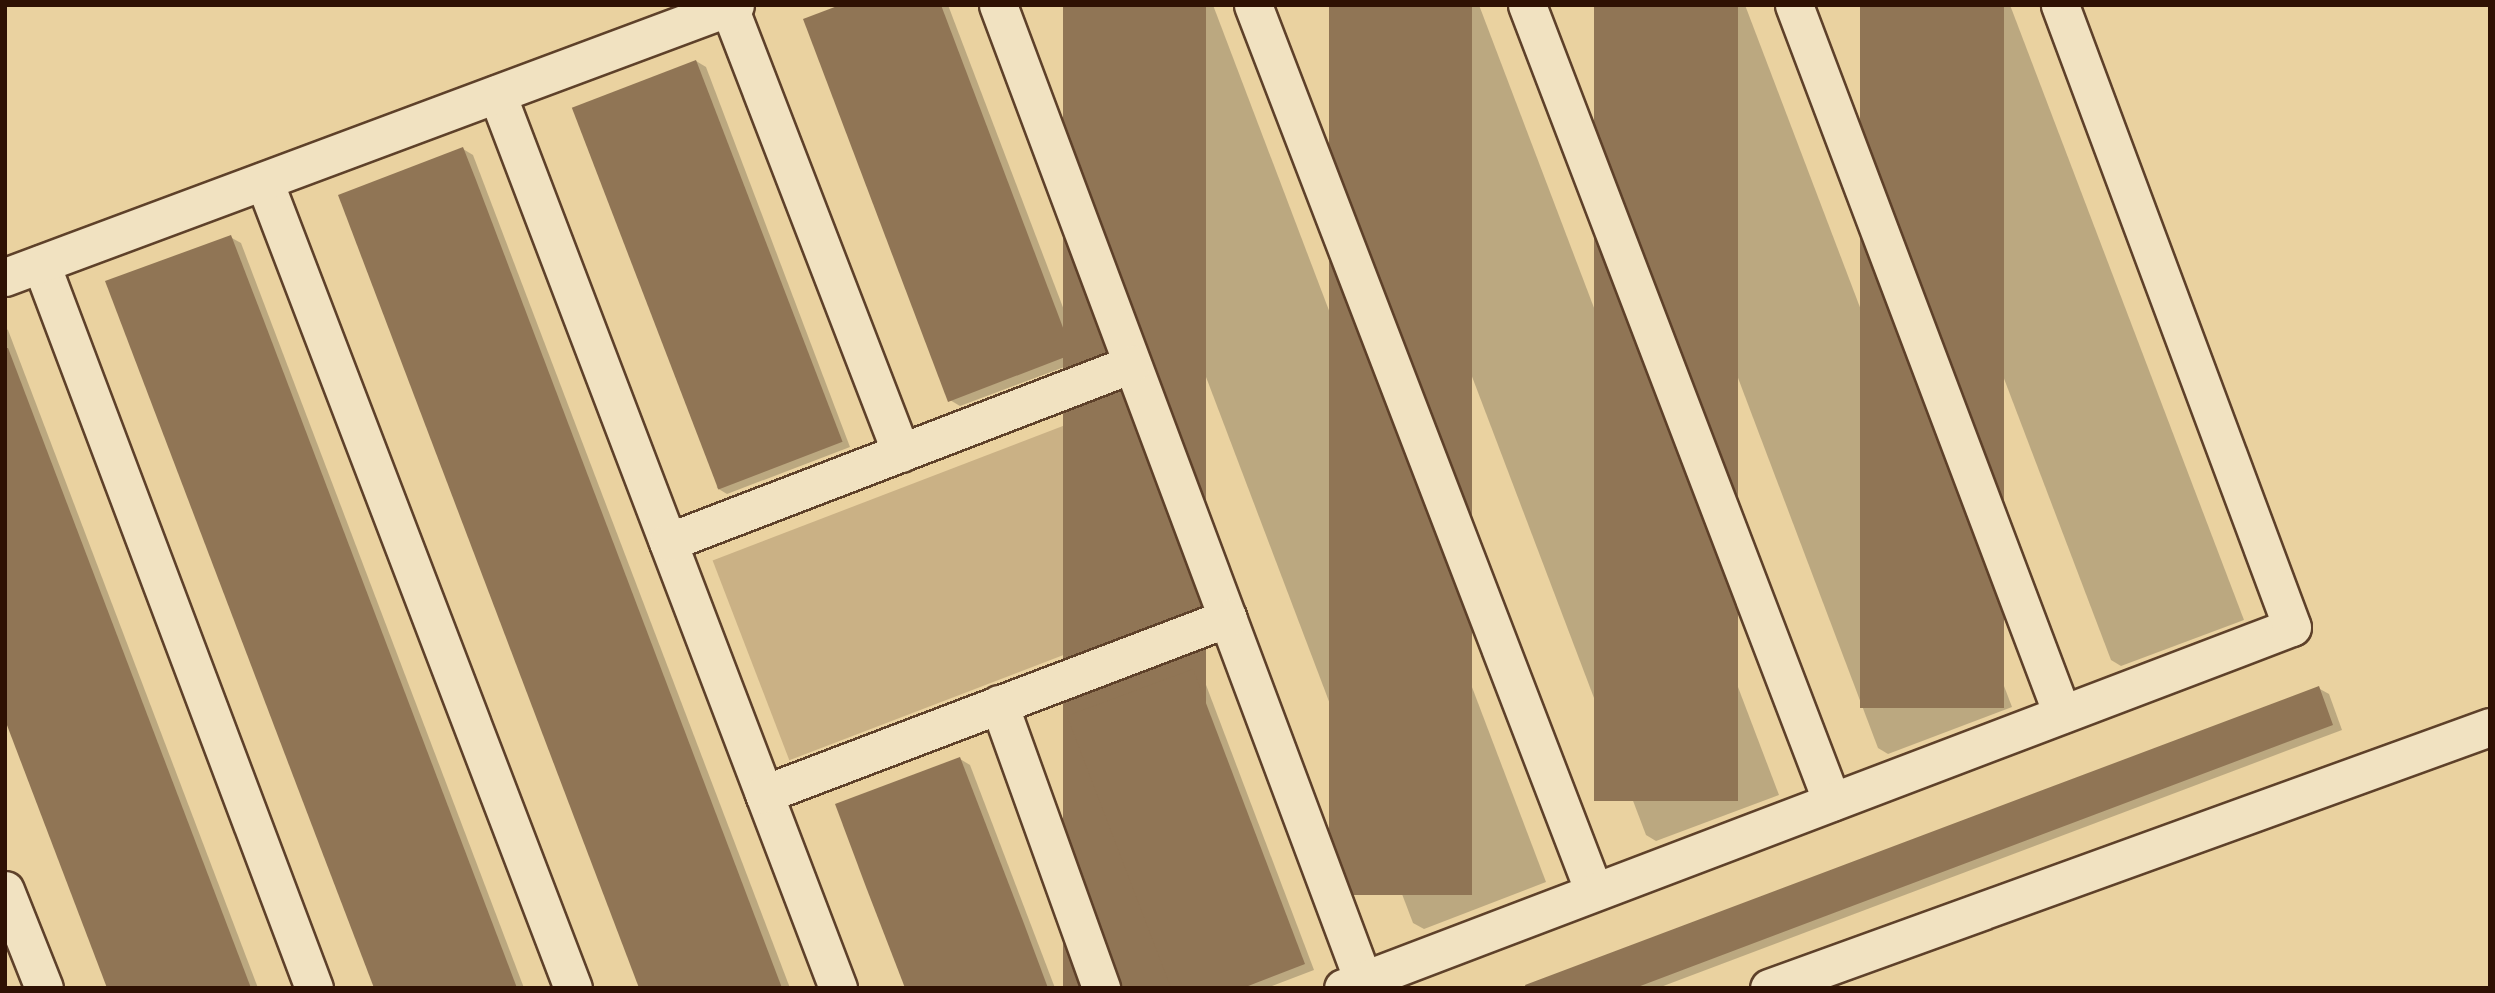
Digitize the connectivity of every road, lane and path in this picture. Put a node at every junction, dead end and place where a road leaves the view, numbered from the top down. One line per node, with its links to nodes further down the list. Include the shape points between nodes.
1 (998, 5): 11 (street)
2 (1253, 5): 21 (street)
3 (1527, 5): 19 (street)
4 (1794, 5): 16 (street)
5 (2060, 5): 16 (street, via 2292,626)
6 (732, 6): 7 (street); 12 (street)
7 (497, 94): 8 (street); 13 (street)
8 (264, 181): 9 (street); 25 (street)
9 (41, 264): 10 (street); 24 (street)
10 (5, 277)
11 (1132, 365): 12 (street); 14 (street)
12 (901, 453): 13 (street)
13 (668, 542): 18 (street)
14 (1228, 618): 15 (street); 22 (street)
15 (999, 705): 18 (street); 27 (street)
16 (2062, 714): 19 (street)
17 (2490, 727): 28 (street)
18 (764, 794): 26 (street)
19 (1832, 802): 21 (street)
20 (5, 890): 23 (street)
21 (1594, 892): 22 (street)
22 (1353, 984)
23 (44, 988)
24 (314, 988)
25 (573, 988)
26 (838, 988)
27 (1101, 988)
28 (1769, 988)

